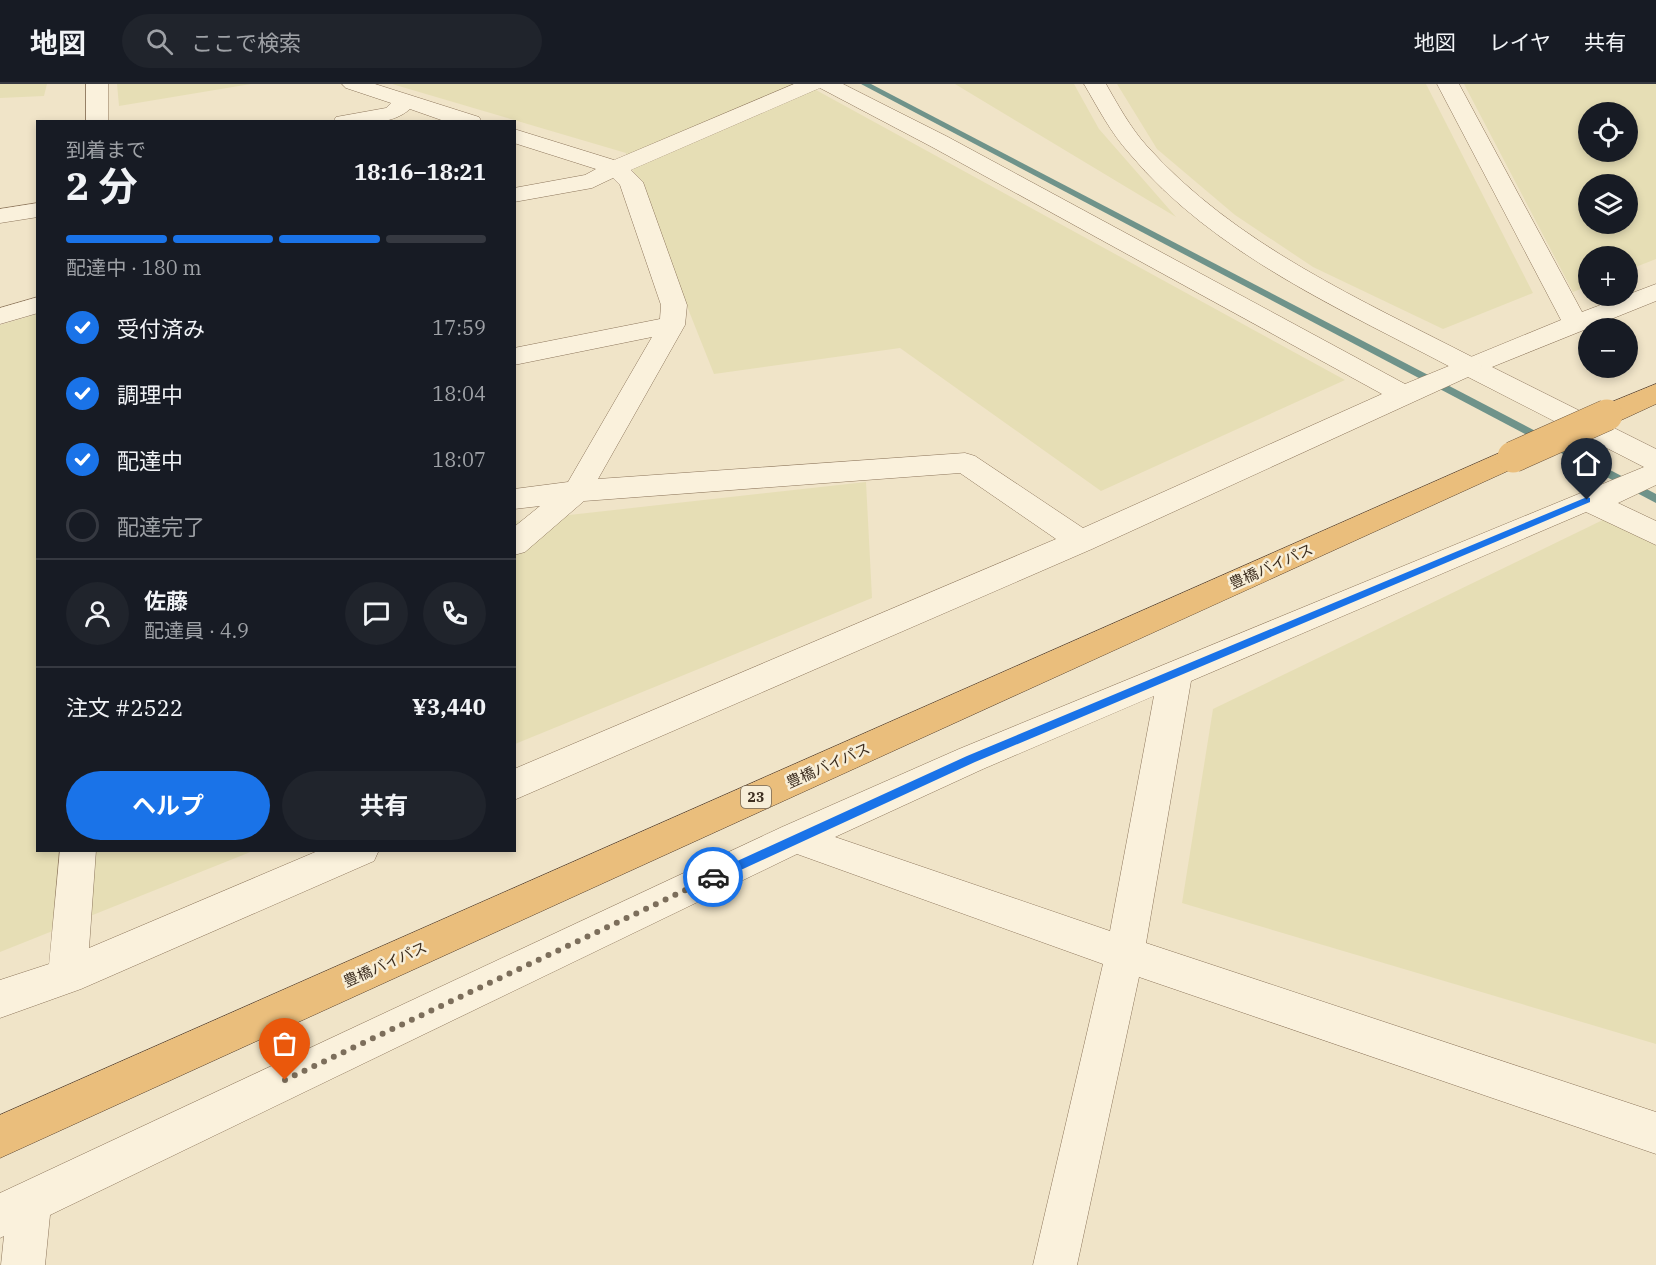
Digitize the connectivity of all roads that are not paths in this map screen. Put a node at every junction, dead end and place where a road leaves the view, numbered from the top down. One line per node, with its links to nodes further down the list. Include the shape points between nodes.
1 (97, 84): 8 (street)
2 (353, 84): 7 (street)
3 (812, 84): 12 (street)
4 (827, 84): 23 (street)
5 (1095, 84): 22 (street, via 1138,150 1201,209 1288,269)
6 (1448, 84): 19 (street)
7 (407, 101): 9 (street, via 393,113); 10 (street)
8 (98, 120)
9 (355, 120)
10 (465, 120)
11 (516, 136): 12 (street)
12 (615, 168): 13 (street, via 592,181); 20 (street, via 631,182 674,305)
13 (516, 195)
14 (36, 210): 15 (street)
15 (0, 216)
16 (1656, 292): 19 (street)
17 (36, 307): 18 (street)
18 (0, 316)
19 (1575, 324): 22 (street)
20 (672, 325): 21 (street); 26 (street)
21 (516, 357)
22 (1462, 369): 23 (street); 25 (street)
23 (1412, 392): 30 (street)
24 (1656, 393): 41 (highway, 豊橋バイパス / 23, bridge)
25 (1654, 470): 27 (street)
26 (577, 491): 28 (street); 30 (street, via 965,463); 31 (street)
27 (1598, 498): 29 (street); 32 (street)
28 (516, 499)
29 (1656, 534)
30 (1081, 541): 33 (street)
31 (516, 542)
32 (1175, 675): 34 (street, via 971,759); 37 (street)
33 (516, 784)
34 (795, 838): 37 (street); 42 (street)
35 (78, 852): 38 (street)
36 (356, 852): 38 (street)
37 (1125, 953): 40 (street); 44 (street)
38 (68, 976): 39 (street)
39 (0, 999)
40 (1656, 1133)
41 (0, 1137)
42 (15, 1209): 43 (street)
43 (22, 1265)
44 (1055, 1265)

